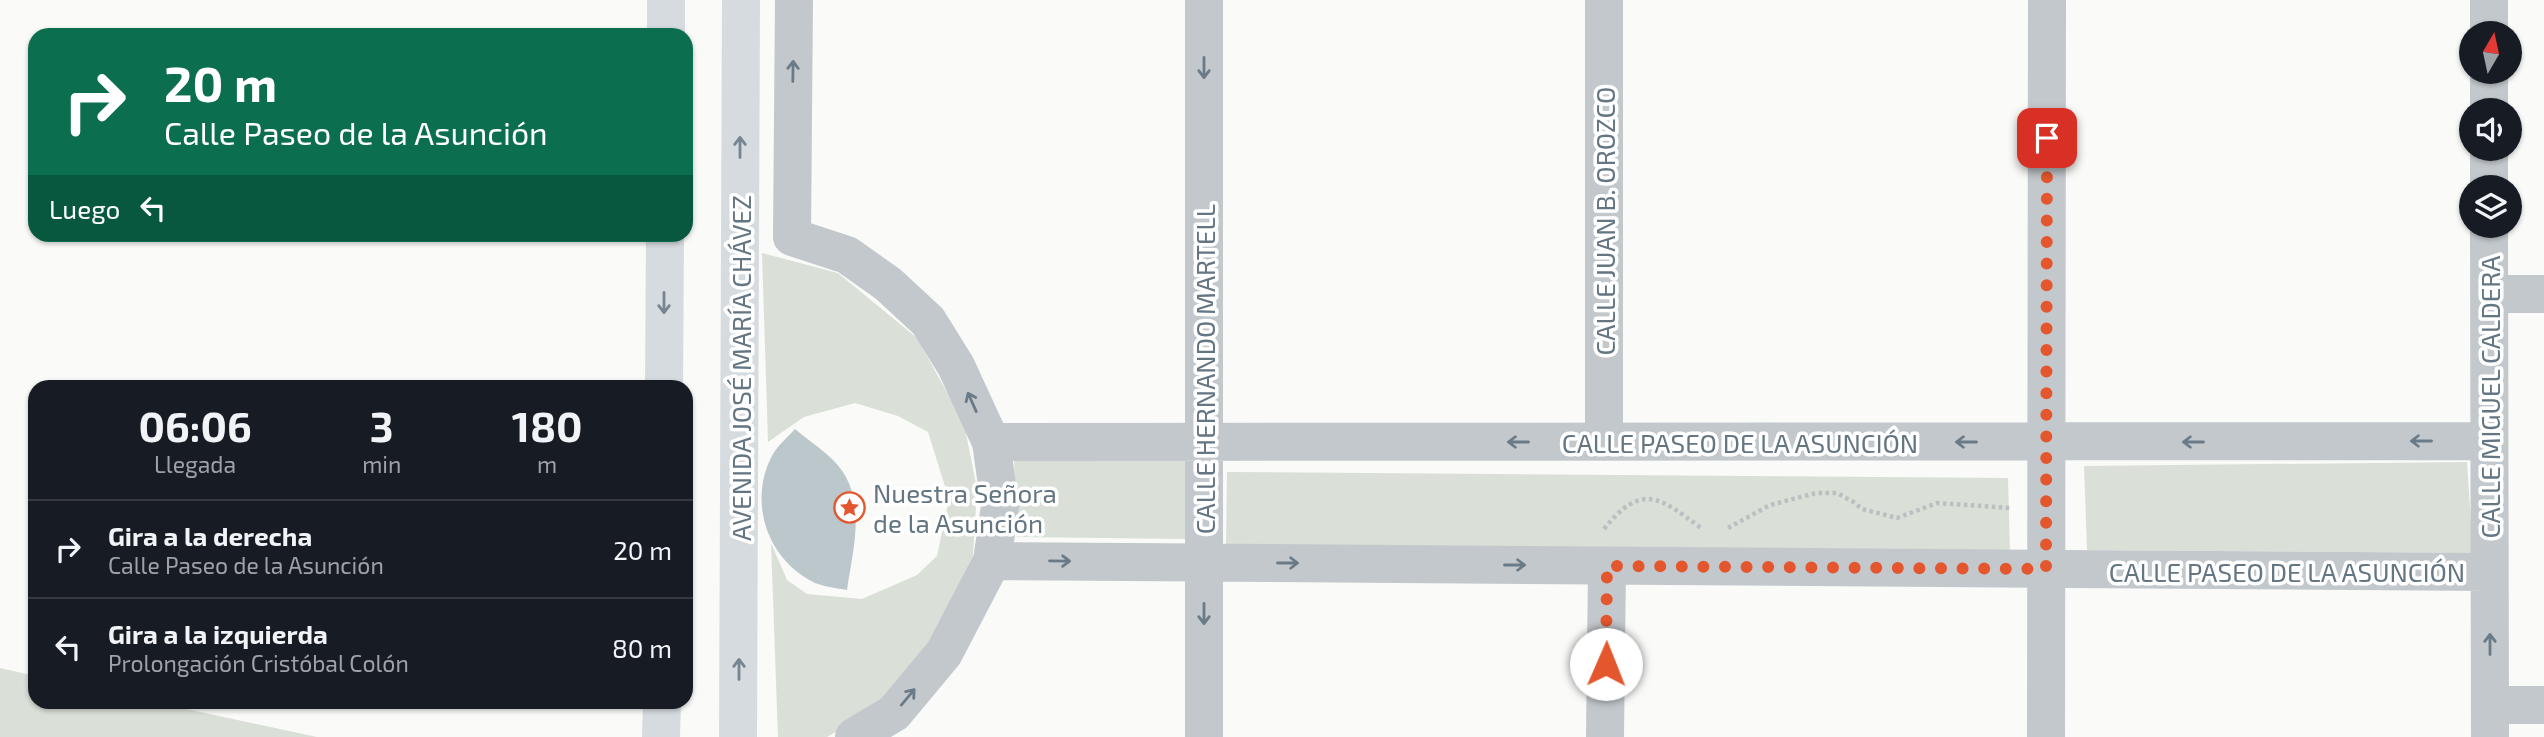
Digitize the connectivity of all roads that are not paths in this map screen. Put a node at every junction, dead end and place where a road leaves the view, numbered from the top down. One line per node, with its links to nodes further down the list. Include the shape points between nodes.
1 (666, 0): 9 (main road)
2 (741, 0): 29 (main road, AVENIDA JOSÉ MARÍA CHÁVEZ, one-way to 2)
3 (794, 0): 16 (street, AVENIDA JOSÉ MARÍA CHÁVEZ, one-way to 3, via 956,366 928,321 847,255 792,237)
4 (1204, 0): 17 (street, CALLE HERNANDO MARTELL, one-way to 17)
5 (1604, 0): 18 (street, CALLE JUAN B. OROZCO)
6 (2047, 0): 19 (street)
7 (2489, 0): 8 (street)
8 (2489, 21)
9 (666, 28)
10 (2489, 238): 12 (street, CALLE MIGUEL CALDERA)
11 (665, 242): 14 (main road, one-way to 14)
12 (2489, 294): 13 (street); 15 (street, CALLE MIGUEL CALDERA)
13 (2544, 294)
14 (664, 380)
15 (2489, 441): 19 (street, CALLE PASEO DE LA ASUNCIÓN, one-way to 19); 24 (street, CALLE MIGUEL CALDERA)
16 (990, 442): 17 (street, CALLE PASEO DE LA ASUNCIÓN); 20 (street, AVENIDA JOSÉ MARÍA CHÁVEZ, via 1000,506)
17 (1204, 442): 18 (street, CALLE PASEO DE LA ASUNCIÓN, one-way to 17); 21 (street, CALLE HERNANDO MARTELL)
18 (1604, 442): 19 (street, CALLE PASEO DE LA ASUNCIÓN, one-way to 18)
19 (2047, 442): 23 (street)
20 (992, 561): 21 (street, CALLE PASEO DE LA ASUNCIÓN, one-way to 21); 30 (street, AVENIDA JOSÉ MARÍA CHÁVEZ, one-way to 20, via 894,713 944,653)
21 (1204, 563): 22 (street, CALLE PASEO DE LA ASUNCIÓN, one-way to 22); 31 (street, CALLE HERNANDO MARTELL, one-way to 31)
22 (1607, 566): 23 (street, CALLE PASEO DE LA ASUNCIÓN); 32 (street)
23 (2046, 569): 24 (street, CALLE PASEO DE LA ASUNCIÓN); 33 (street)
24 (2489, 572): 27 (street, CALLE MIGUEL CALDERA, one-way to 24)
25 (2544, 705): 27 (street)
26 (662, 709): 28 (main road)
27 (2490, 721)
28 (661, 737)
29 (738, 737)
30 (854, 737)
31 (1204, 737)
32 (1605, 737)
33 (2046, 737)

